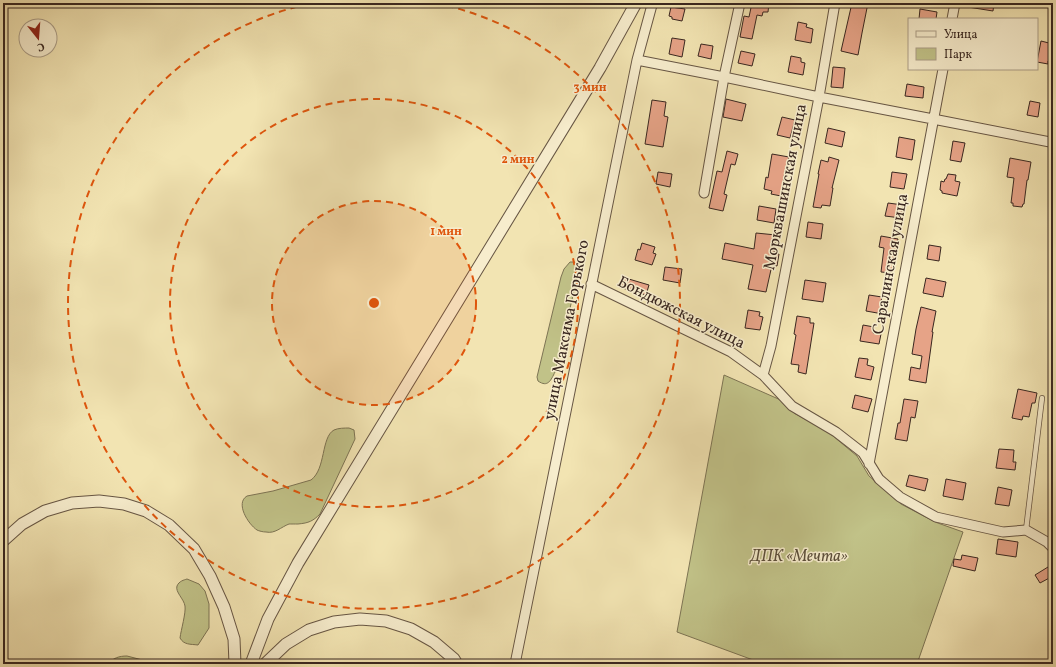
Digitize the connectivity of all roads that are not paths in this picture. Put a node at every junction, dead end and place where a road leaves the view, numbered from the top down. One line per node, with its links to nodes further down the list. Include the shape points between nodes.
1 (636, 3): 22 (street, via 600,68 298,563 268,619)
2 (649, 3): 7 (street, улица Максима Горького, via 652,5)
3 (740, 3): 9 (street)
4 (836, 3): 10 (street, Морквашинская улица)
5 (955, 3): 6 (street)
6 (952, 18)
7 (636, 60): 9 (street); 14 (street, улица Максима Горького)
8 (942, 70): 11 (street, Саралинская улица)
9 (724, 77): 10 (street); 13 (street)
10 (819, 97): 11 (street); 15 (street, Морквашинская улица, via 771,346)
11 (933, 119): 12 (street); 17 (street, Саралинская улица)
12 (1051, 142)
13 (704, 192)
14 (591, 284): 15 (street, Бондюжская улица, via 731,352); 25 (street, улица Максима Горького)
15 (763, 375): 17 (street, Бондюжская улица, via 792,406 836,432 863,453)
16 (1042, 398): 18 (lane)
17 (869, 464): 18 (street, Бондюжская улица, via 879,479 900,497 936,517 1003,532)
18 (1026, 530): 20 (street)
19 (3, 541): 21 (street, via 22,524 45,511 72,503 99,501 124,504 146,511 169,525 194,549 210,576 224,607 234,639)
20 (1053, 548)
21 (235, 664)
22 (251, 664)
23 (265, 664): 24 (street, via 286,644 309,630 334,622 360,619 386,621 411,629 434,642)
24 (457, 664)
25 (515, 664)

